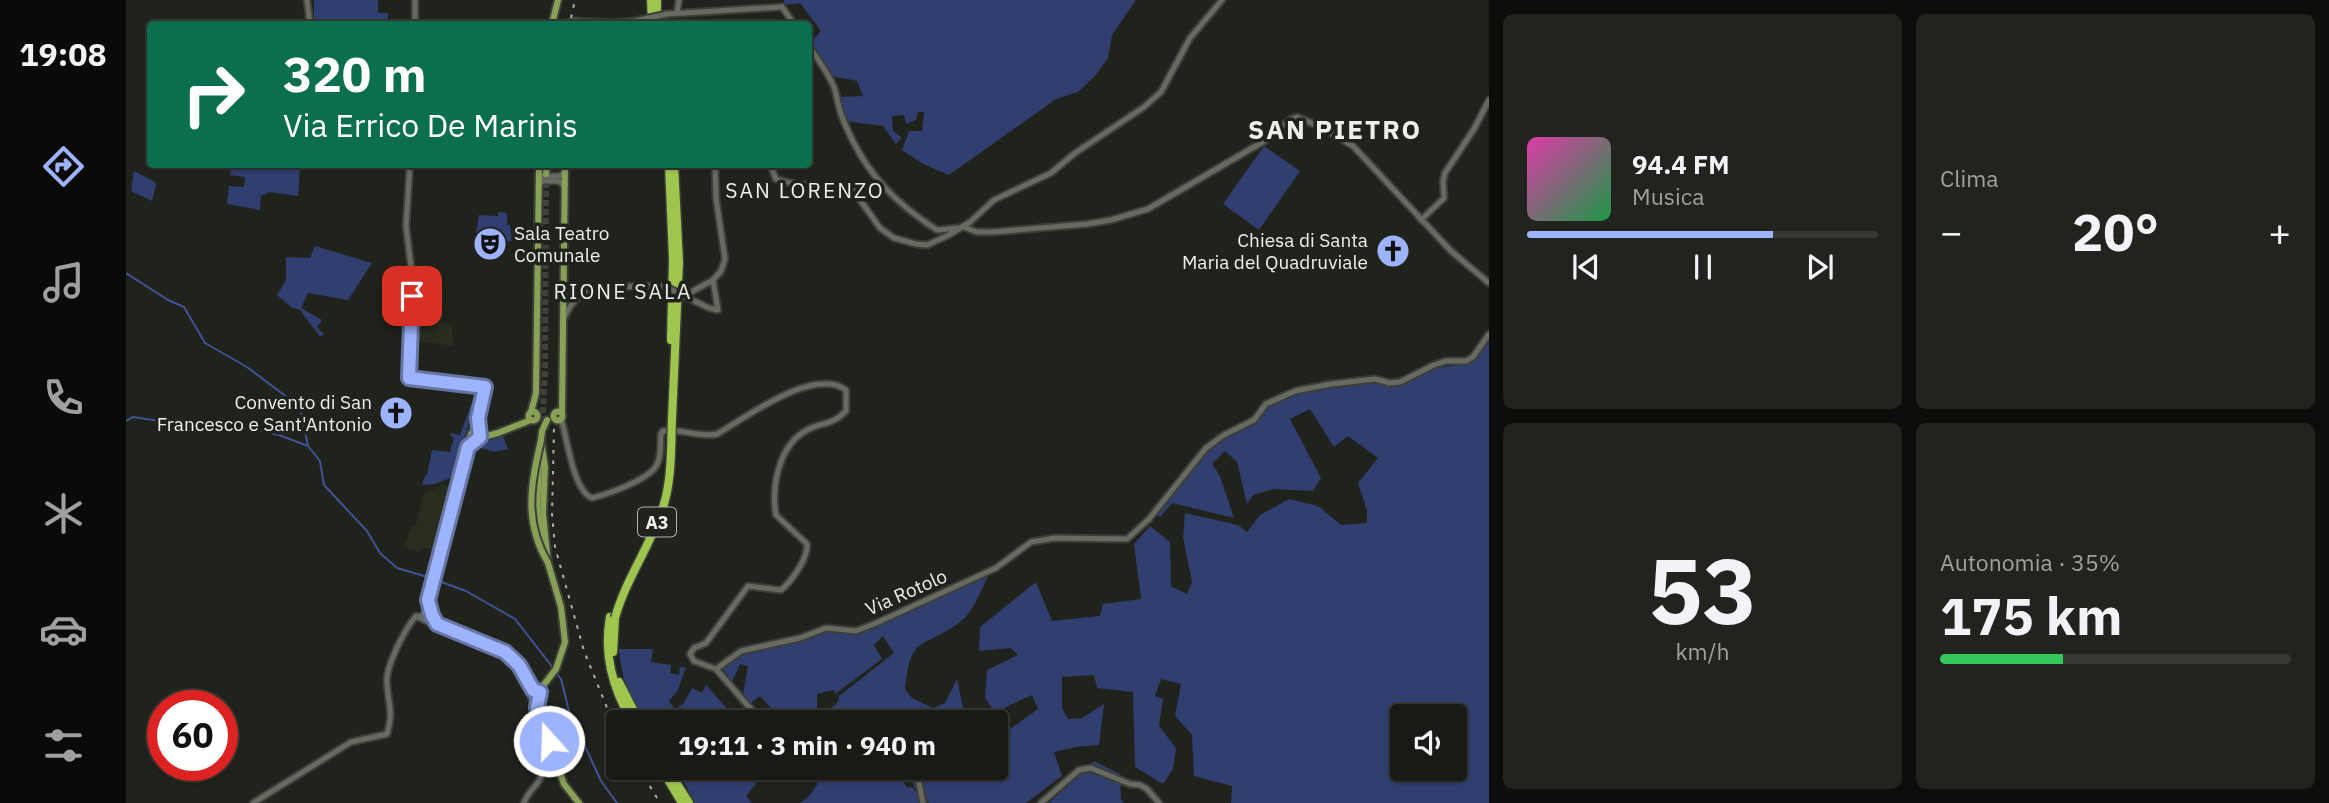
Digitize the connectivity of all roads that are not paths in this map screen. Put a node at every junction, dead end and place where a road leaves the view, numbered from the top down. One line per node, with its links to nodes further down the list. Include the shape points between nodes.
1 (307, 0): 11 (street)
2 (415, 0): 12 (street)
3 (558, 0): 13 (main road)
4 (651, 0): 15 (highway)
5 (657, 0): 16 (highway)
6 (679, 0): 10 (street)
7 (782, 0): 9 (street)
8 (1222, 0): 33 (street, via 1190,38 1161,92 1051,173 986,206)
9 (782, 8): 10 (street); 17 (street)
10 (677, 13): 14 (street, bridge)
11 (308, 21)
12 (415, 21)
13 (553, 21)
14 (635, 21)
15 (652, 21)
16 (658, 21)
17 (792, 21)
18 (812, 51): 33 (street, via 825,69 870,172 889,194 937,230)
19 (1489, 100): 32 (street, via 1445,173 1444,198)
20 (410, 168): 46 (street, via 406,226 412,267 409,378 485,387)
21 (539, 168): 23 (street, via 544,177 560,176); 30 (main road)
22 (547, 168): 29 (main road)
23 (564, 168)
24 (565, 168): 31 (main road)
25 (669, 168): 43 (highway, A3, via 673,259)
26 (674, 168): 43 (highway, A3, via 678,262)
27 (715, 168): 34 (street, via 725,259)
28 (772, 168): 33 (street, via 782,181 853,190 880,228 905,242 927,244)
29 (546, 174)
30 (538, 186): 31 (street, via 559,181); 41 (main road, via 537,384)
31 (565, 187): 37 (main road)
32 (1422, 220): 33 (street, via 1353,146 1297,117 1148,209 1087,224 993,232); 35 (street)
33 (964, 227)
34 (713, 280): 36 (street); 36 (street, via 718,310)
35 (1489, 283)
36 (684, 296): 38 (street, bridge, via 666,287 644,286 592,289)
37 (563, 298): 38 (street); 39 (main road)
38 (574, 302): 39 (street)
39 (564, 319): 42 (main road)
40 (1489, 334): 54 (street, Via Rotolo, via 1466,361 1446,361 1401,382 1375,379 1331,384 1295,391 1266,404 1254,420 1206,448 1149,519 1127,539 1031,542 996,568 867,627 856,631 826,628 741,651)
41 (532, 416): 42 (main road); 44 (main road); 45 (main road); 46 (main road, via 513,428)
42 (558, 416): 44 (main road); 54 (street, via 582,491 592,498 648,474 657,465 660,444 668,437 717,434 780,396 804,388 840,386 846,390 846,411 833,423 802,433 786,450 776,481 776,515 804,538 808,549 785,587 748,586 706,643 691,651 694,661)
43 (670, 418): 52 (highway, A3, bridge, via 664,503)
44 (547, 420): 45 (main road)
45 (542, 431): 47 (main road, bridge)
46 (476, 436): 50 (main road, via 468,447)
47 (541, 440): 49 (main road, bridge); 49 (main road, bridge, via 533,469 531,509 538,546)
48 (539, 464): 49 (main road, via 539,529)
49 (548, 563): 55 (main road, via 565,642 556,669)
50 (428, 600): 51 (street); 53 (main road)
51 (419, 617): 53 (street); 63 (street, via 413,619 389,665 392,719 387,734 351,742)
52 (613, 618): 56 (highway, A3, via 607,641 611,671); 57 (highway, A3, via 618,679)
53 (437, 624): 55 (main road, via 510,656)
54 (716, 669): 58 (street)
55 (535, 694): 59 (main road)
56 (626, 710)
57 (633, 710)
58 (752, 710)
59 (544, 728): 64 (street, via 543,769); 65 (main road, via 564,784)
60 (668, 780): 66 (highway)
61 (675, 780): 67 (highway)
62 (918, 780): 68 (street)
63 (253, 803)
64 (524, 803)
65 (579, 803)
66 (682, 803)
67 (689, 803)
68 (923, 803)
69 (1041, 803): 70 (street, via 1079,771 1090,768 1140,785)
70 (1159, 803)

